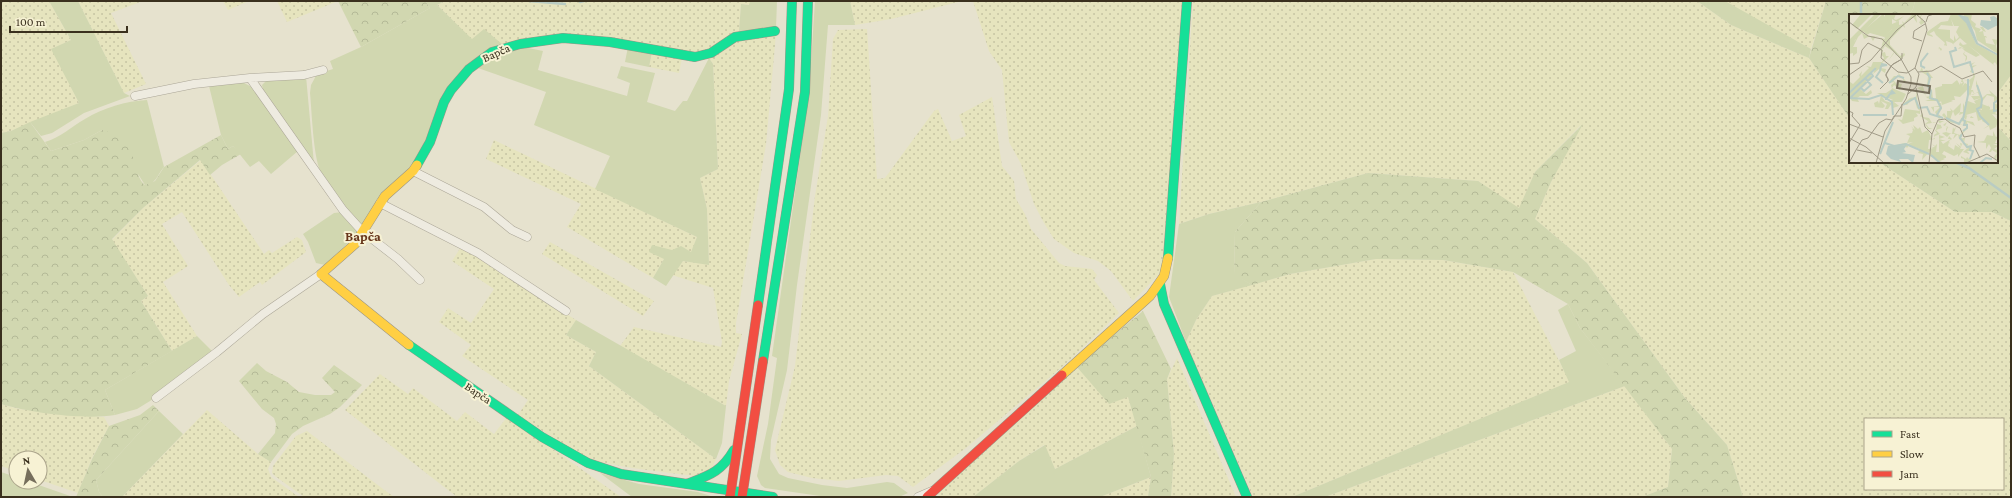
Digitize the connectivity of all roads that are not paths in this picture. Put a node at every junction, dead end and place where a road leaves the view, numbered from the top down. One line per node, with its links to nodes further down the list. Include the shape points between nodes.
1 (792, 1): 17 (main road, via 789,90)
2 (808, 1): 21 (main road, via 805,92)
3 (1187, 1): 14 (main road, via 1170,252)
4 (775, 31): 8 (main road, Bapča, via 735,37 711,53 695,57 610,42 569,39 547,39 506,47 469,69 451,90 430,142)
5 (323, 70): 6 (street, via 304,75)
6 (250, 78): 7 (street, via 194,84); 10 (street, via 343,210)
7 (135, 96)
8 (413, 171): 9 (main road, Bapča); 11 (street, via 484,207 512,230)
9 (380, 203): 10 (main road, Bapča); 15 (street, via 478,253)
10 (362, 231): 12 (main road, Bapča, via 355,244); 13 (street)
11 (527, 237)
12 (321, 274): 16 (street, Bapča, via 263,314); 18 (main road, Bapča, via 420,353 561,449 611,472)
13 (420, 280)
14 (1160, 284): 19 (main road, via 1150,296); 25 (main road, via 1164,304)
15 (566, 311)
16 (156, 398)
17 (737, 444): 18 (main road, via 721,470); 20 (main road)
18 (687, 484): 20 (main road, Bapča)
19 (936, 488): 23 (street); 24 (main road)
20 (730, 494): 21 (main road, Bapča)
21 (743, 495): 22 (main road, Bapča)
22 (773, 497)
23 (918, 497)
24 (927, 497)
25 (1247, 497)

